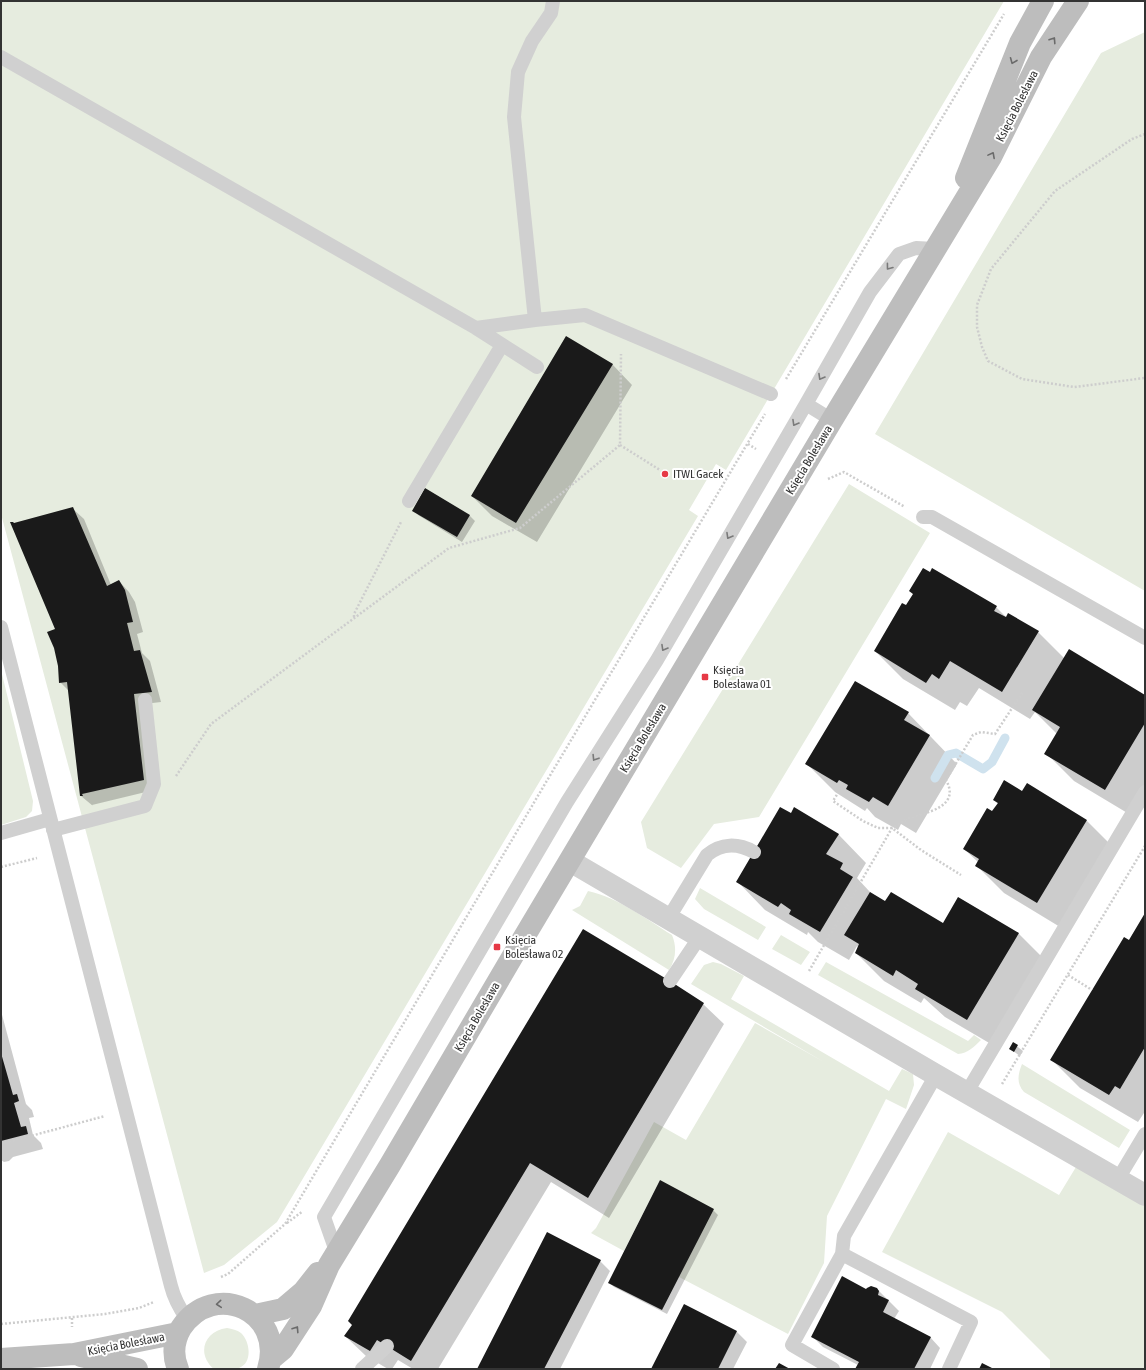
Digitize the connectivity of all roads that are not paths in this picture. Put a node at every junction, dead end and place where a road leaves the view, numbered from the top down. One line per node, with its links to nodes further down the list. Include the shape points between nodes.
1 (553, 1): 7 (lane, via 551,13 532,41 518,72 514,117)
2 (1043, 1): 5 (street, Księcia Bolesława, one-way to 5, via 1020,43 967,176)
3 (1078, 1): 5 (street, Księcia Bolesława, one-way to 3, via 991,158 1041,57)
4 (1, 57): 8 (lane)
5 (958, 212): 6 (street, Księcia Bolesława)
6 (935, 250): 12 (lane, one-way to 12, via 916,248 899,254 870,292); 13 (street, Księcia Bolesława)
7 (535, 320): 8 (lane); 11 (lane, via 585,316)
8 (476, 328): 9 (lane)
9 (502, 344): 10 (lane); 14 (lane)
10 (537, 367)
11 (771, 394)
12 (806, 404): 13 (lane); 33 (lane, one-way to 33, via 657,660 545,840 324,1218)
13 (832, 420): 23 (street, Księcia Bolesława)
14 (409, 500)
15 (923, 517): 17 (lane, via 932,517)
16 (1, 627): 20 (lane)
17 (1145, 638)
18 (145, 700): 20 (lane, via 154,784 145,806)
19 (1145, 792): 28 (lane)
20 (51, 825): 21 (lane); 35 (lane, via 173,1294 182,1311)
21 (1, 833)
22 (754, 852): 24 (lane, via 736,845 725,845 712,850)
23 (570, 861): 24 (street); 33 (street, Księcia Bolesława)
24 (668, 919): 25 (street)
25 (699, 938): 26 (lane); 27 (street)
26 (670, 981)
27 (936, 1075): 28 (street); 32 (lane, via 844,1236)
28 (967, 1092): 30 (street)
29 (1145, 1134): 30 (lane)
30 (1118, 1179): 31 (street)
31 (1145, 1194)
32 (842, 1254): 44 (lane, via 792,1345); 45 (lane, via 971,1322)
33 (333, 1259): 34 (street, Księcia Bolesława, via 303,1292 283,1309); 39 (street, Księcia Bolesława, one-way to 33, via 311,1306)
34 (256, 1315): 35 (street, one-way to 35, via 239,1306 221,1303 202,1307); 39 (street, via 266,1328 271,1342)
35 (183, 1326): 37 (street, Księcia Bolesława); 42 (street, via 174,1349)
36 (386, 1346): 43 (lane)
37 (74, 1354): 38 (street, Księcia Bolesława); 40 (lane); 41 (street, Księcia Bolesława)
38 (1, 1359)
39 (270, 1364)
40 (104, 1369)
41 (137, 1369)
42 (178, 1369)
43 (362, 1369)
44 (833, 1369)
45 (949, 1369)

